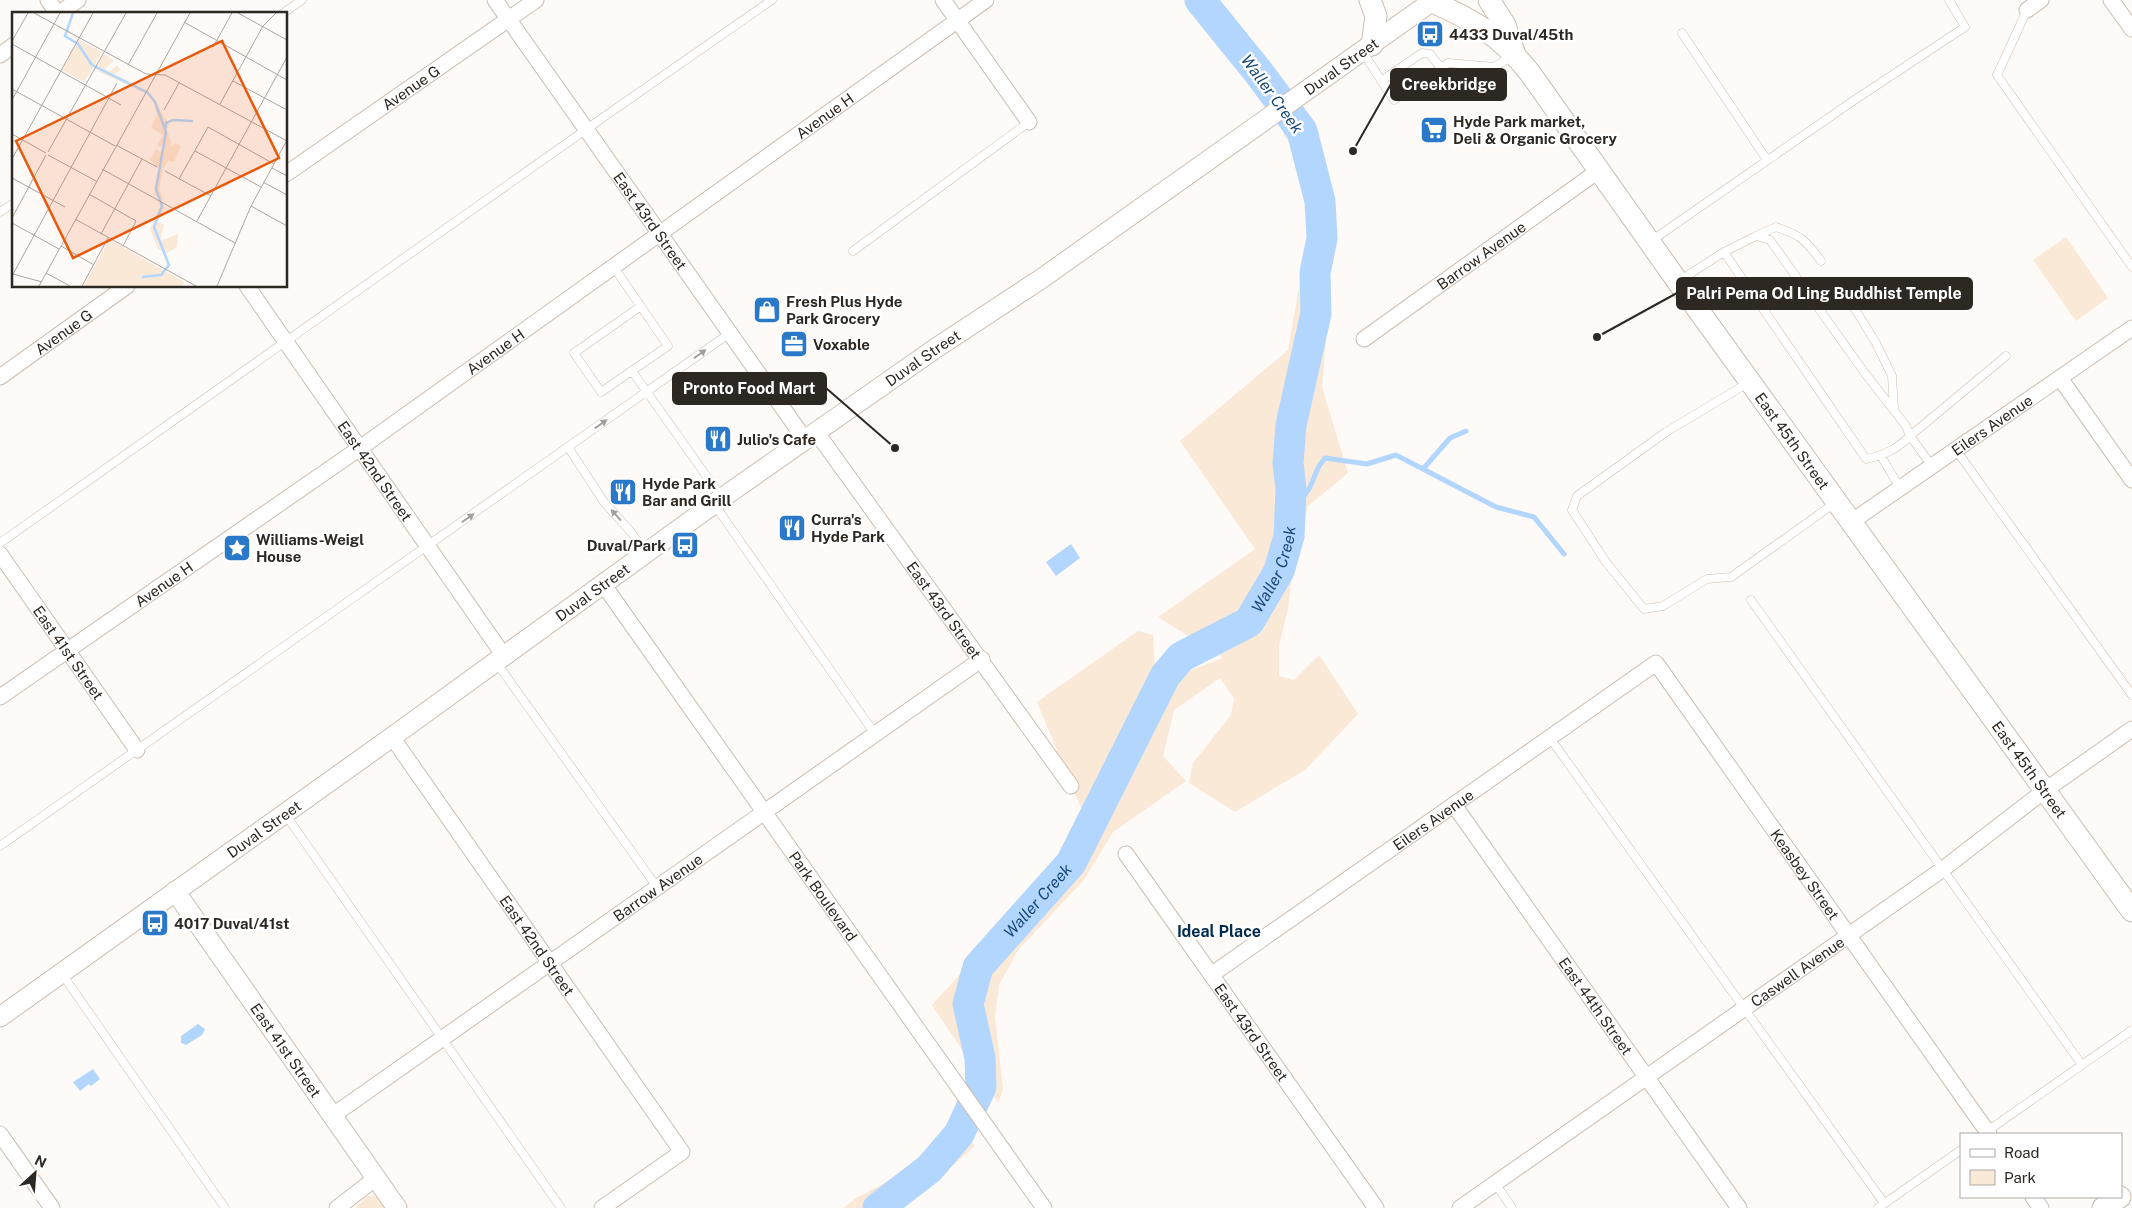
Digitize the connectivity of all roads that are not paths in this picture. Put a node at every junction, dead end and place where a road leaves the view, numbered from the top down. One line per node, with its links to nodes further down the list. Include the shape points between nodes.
1 (48, 0): 16 (street)
2 (78, 0): 17 (street)
3 (302, 0): 18 (lane)
4 (495, 0): 19 (street, East 43rd Street)
5 (536, 0): 19 (street, Avenue G)
6 (772, 0): 30 (lane)
7 (943, 0): 20 (street)
8 (986, 0): 20 (street, Avenue H)
9 (1370, 0): 24 (main road, via 1376,16)
10 (1489, 0): 26 (main road, via 1505,25)
11 (1949, 0): 31 (lane, via 1965,27)
12 (2041, 0): 15 (street)
13 (2111, 0): 21 (street)
14 (1432, 1): 24 (street, Duval Street); 26 (main road, East 45th Street, via 1478,24)
15 (2027, 10): 43 (lane, via 1997,75)
16 (57, 12)
17 (61, 12)
18 (285, 12)
19 (509, 19): 30 (street, East 43rd Street); 33 (street, Avenue G)
20 (958, 21): 29 (street); 36 (street, Avenue H)
21 (2132, 29)
22 (1682, 33): 31 (lane)
23 (12, 46): 25 (street)
24 (1367, 48): 28 (lane); 61 (street, Duval Street)
25 (0, 55)
26 (1515, 55): 27 (lane, via 1494,67 1448,63); 32 (main road, East 45th Street)
27 (1441, 68): 28 (lane, via 1430,54 1422,53); 28 (lane, via 1394,100)
28 (1381, 81)
29 (1029, 122): 39 (lane)
30 (586, 130): 36 (street, East 43rd Street); 52 (lane)
31 (1767, 160): 38 (lane)
32 (1598, 171): 38 (main road, East 45th Street); 51 (street, Barrow Avenue)
33 (288, 173)
34 (12, 204): 35 (lane)
35 (0, 212)
36 (660, 234): 42 (street, Avenue H); 50 (street, East 43rd Street)
37 (1756, 236): 40 (lane); 41 (lane, via 1776,227 1796,233); 59 (lane, via 1770,240)
38 (1649, 243): 44 (main road, East 45th Street)
39 (853, 251)
40 (1724, 252): 44 (lane); 65 (lane, via 1866,459)
41 (1821, 261)
42 (613, 266): 48 (lane); 63 (street, Avenue H)
43 (2132, 267)
44 (1678, 282): 57 (main road, East 45th Street)
45 (124, 288): 55 (street, Avenue G)
46 (248, 288): 52 (street, East 42nd Street)
47 (1842, 288): 59 (lane, via 1892,376)
48 (640, 306): 54 (lane, via 668,346); 54 (lane, via 574,353 601,392)
49 (2132, 328): 56 (street, Eilers Avenue)
50 (730, 333): 58 (lane, one-way to 50); 61 (street, East 43rd Street)
51 (1364, 339)
52 (286, 341): 63 (street, East 42nd Street); 72 (lane)
53 (2006, 356): 60 (lane)
54 (632, 371): 58 (lane)
55 (0, 377)
56 (2060, 378): 64 (street, Eilers Avenue); 67 (street)
57 (1750, 382): 70 (main road, East 45th Street); 70 (lane, via 1666,432 1577,496 1572,510 1606,562 1644,609 1663,606 1707,579 1731,577)
58 (646, 392): 62 (lane, one-way to 58); 69 (lane)
59 (1894, 411): 60 (lane)
60 (1910, 436): 65 (lane, via 1898,448); 66 (lane)
61 (811, 437): 69 (street, Duval Street); 80 (street, East 43rd Street)
62 (568, 447): 73 (lane, one-way to 62); 74 (lane, one-way to 62, via 604,502)
63 (360, 448): 73 (street, East 42nd Street); 78 (street, Avenue H)
64 (1956, 450): 66 (street, Eilers Avenue); 82 (lane)
65 (1881, 456): 68 (lane)
66 (1932, 466): 68 (street, Eilers Avenue)
67 (2132, 480)
68 (1900, 488): 71 (street, Eilers Avenue)
69 (718, 501): 74 (street, Duval Street); 85 (lane)
70 (1837, 502): 71 (main road, East 45th Street)
71 (1851, 522): 90 (main road, East 45th Street)
72 (0, 544)
73 (428, 546): 79 (street, East 42nd Street); 88 (lane)
74 (646, 553): 76 (street, Duval Street)
75 (0, 554): 78 (street, East 41st Street)
76 (603, 584): 79 (street, Duval Street); 92 (street, Park Boulevard)
77 (1751, 600): 96 (lane)
78 (68, 649): 83 (street, Avenue H); 88 (street, East 41st Street)
79 (500, 659): 86 (street, Duval Street); 97 (lane)
80 (982, 659): 85 (street, Barrow Avenue); 89 (street, East 43rd Street)
81 (1656, 663): 87 (street, Eilers Avenue); 100 (street, Keasbey Street)
82 (2132, 695)
83 (0, 697)
84 (2132, 729): 90 (street, Caswell Avenue)
85 (875, 734): 92 (street, Barrow Avenue)
86 (392, 737): 93 (street, Duval Street); 101 (street, East 42nd Street)
87 (1550, 738): 91 (street, Eilers Avenue); 104 (lane)
88 (137, 750): 94 (lane)
89 (1072, 786)
90 (2044, 791): 96 (street, Caswell Avenue); 99 (main road, East 45th Street)
91 (1454, 805): 103 (street, Eilers Avenue); 109 (street, East 44th Street)
92 (764, 812): 97 (street, Barrow Avenue); 124 (street, Park Boulevard)
93 (285, 814): 98 (street, Duval Street); 107 (lane)
94 (0, 846)
95 (1126, 854): 103 (street, East 43rd Street)
96 (1943, 869): 100 (street, Caswell Avenue); 108 (lane)
97 (657, 887): 101 (street, Barrow Avenue)
98 (175, 892): 102 (street, Duval Street); 110 (street, East 41st Street)
99 (2132, 911)
100 (1848, 936): 104 (street, Caswell Avenue); 111 (street, Keasbey Street)
101 (550, 963): 107 (street, Barrow Avenue); 123 (street, East 42nd Street, via 682,1152)
102 (62, 974): 105 (street, Duval Street); 119 (lane)
103 (1211, 975): 125 (street, East 43rd Street)
104 (1744, 1008): 109 (street, Caswell Avenue); 117 (lane)
105 (0, 1018)
106 (2132, 1030): 108 (lane)
107 (442, 1039): 110 (street, Barrow Avenue); 122 (lane)
108 (2082, 1064): 111 (lane)
109 (1646, 1077): 115 (street, Caswell Avenue); 128 (street, East 44th Street)
110 (332, 1116): 114 (street, East 41st Street)
111 (1986, 1133)
112 (0, 1134): 118 (street)
113 (1960, 1151): 117 (lane)
114 (376, 1178): 120 (street); 121 (street, East 41st Street)
115 (1495, 1183): 126 (street, Caswell Avenue); 127 (lane)
116 (2117, 1198): 129 (main road)
117 (1881, 1206)
118 (52, 1208)
119 (225, 1208)
120 (337, 1208)
121 (397, 1208)
122 (561, 1208)
123 (602, 1208)
124 (1044, 1208)
125 (1376, 1208)
126 (1460, 1208)
127 (1512, 1208)
128 (1739, 1208)
129 (2103, 1208)

